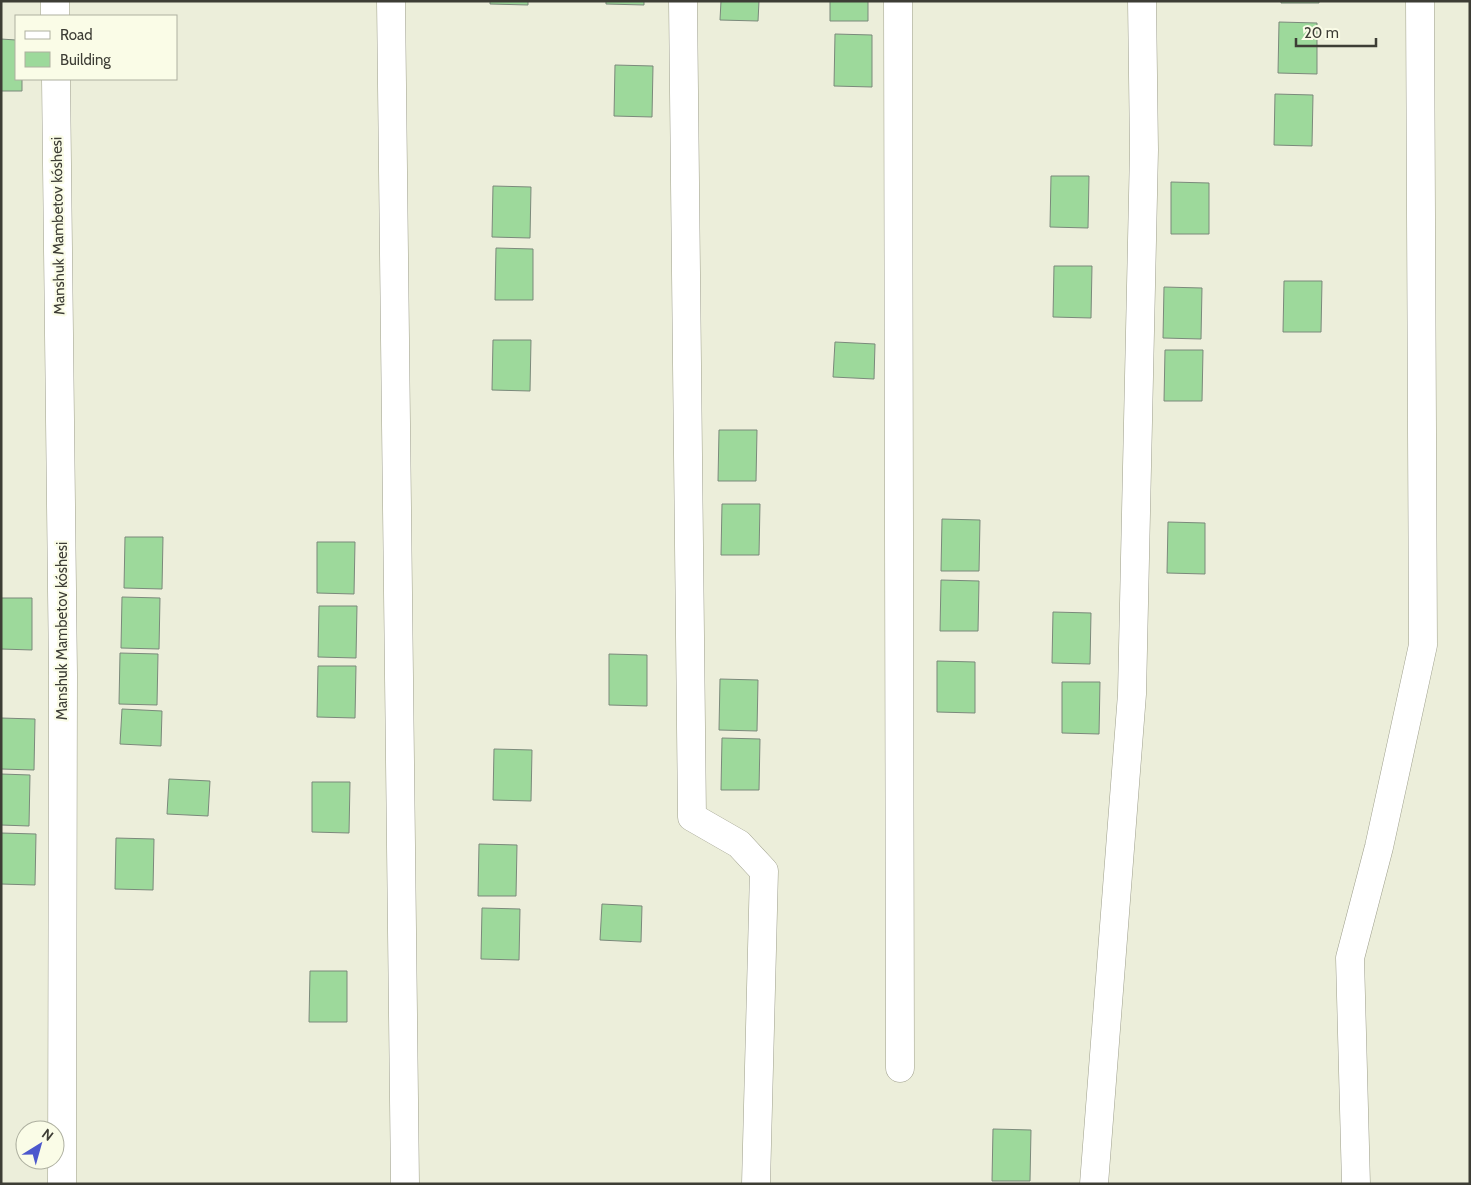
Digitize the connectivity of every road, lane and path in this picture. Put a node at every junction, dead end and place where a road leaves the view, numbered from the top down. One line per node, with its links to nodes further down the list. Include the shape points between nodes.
1 (55, 1): 7 (street)
2 (391, 1): 11 (street)
3 (683, 1): 12 (street, via 692,817 739,844 764,871)
4 (898, 1): 9 (street)
5 (1142, 1): 13 (street, via 1144,150 1132,694)
6 (1420, 1): 14 (street, via 1423,645 1379,847 1350,958)
7 (55, 15)
8 (56, 80): 10 (street, Manshuk Mambetov kóshesi, via 63,675)
9 (900, 1068)
10 (62, 1184)
11 (405, 1184)
12 (756, 1184)
13 (1094, 1184)
14 (1356, 1184)

